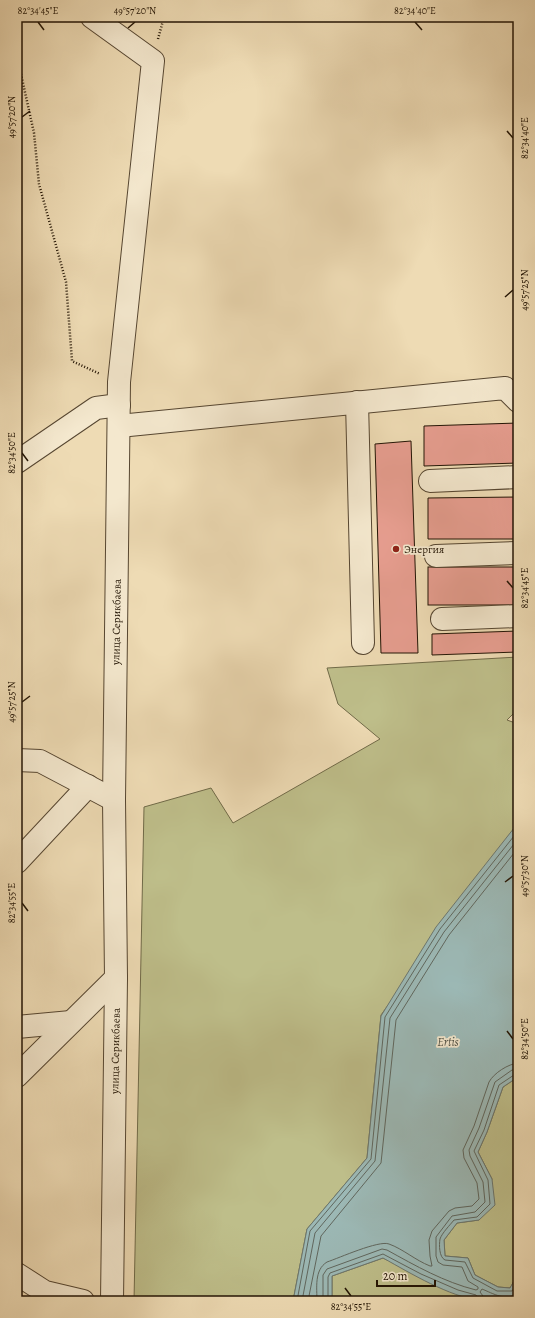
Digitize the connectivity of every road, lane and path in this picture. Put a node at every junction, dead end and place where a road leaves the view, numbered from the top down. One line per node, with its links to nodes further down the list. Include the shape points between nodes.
1 (92, 17): 3 (street, улица Серикбаева, via 153,61)
2 (17, 63): 3 (path, via 34,133 38,184 66,282 72,361)
3 (119, 382): 6 (street, улица Серикбаева)
4 (518, 400): 5 (street, via 506,388)
5 (357, 402): 6 (street); 14 (street)
6 (118, 425): 7 (street, via 96,408); 17 (street, улица Серикбаева)
7 (17, 462)
8 (518, 478): 9 (street)
9 (430, 481)
10 (518, 553): 11 (street)
11 (436, 556)
12 (518, 616): 13 (street)
13 (442, 620)
14 (363, 643)
15 (17, 760): 16 (street, via 40,761)
16 (88, 786): 17 (street); 18 (street)
17 (114, 800): 19 (street, улица Серикбаева)
18 (17, 862)
19 (116, 978): 20 (street); 25 (street, улица Серикбаева)
20 (72, 1022): 21 (street); 22 (street)
21 (17, 1027)
22 (17, 1076)
23 (17, 1274): 24 (street, via 45,1292)
24 (84, 1301)
25 (112, 1301)

